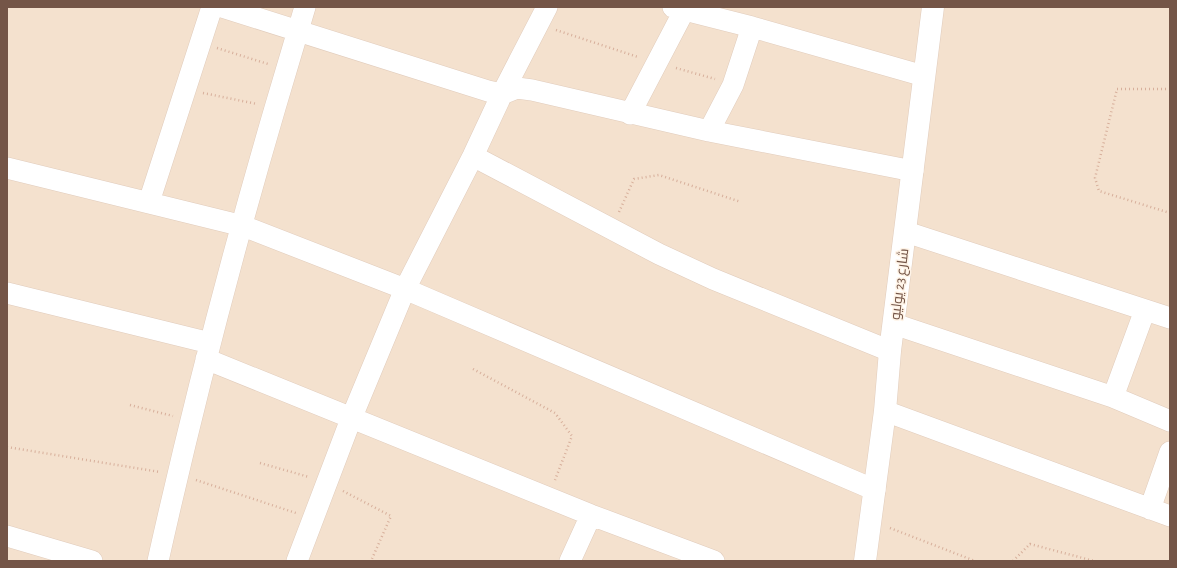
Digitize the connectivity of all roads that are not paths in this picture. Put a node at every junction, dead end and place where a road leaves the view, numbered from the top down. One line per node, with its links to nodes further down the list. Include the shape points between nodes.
1 (212, 7): 16 (street)
2 (222, 7): 8 (street)
3 (305, 7): 8 (street)
4 (933, 7): 9 (street, شارع 23 يوليو)
5 (681, 8): 7 (street); 11 (street, via 657,63)
6 (543, 15): 10 (street)
7 (752, 27): 9 (street); 12 (street, via 733,85)
8 (299, 30): 10 (street); 17 (street)
9 (924, 76): 15 (street, شارع 23 يوليو)
10 (502, 94): 11 (street, via 522,88); 13 (street)
11 (630, 114): 12 (street)
12 (709, 131): 15 (street)
13 (473, 156): 19 (street); 25 (street, via 611,230 713,279)
14 (7, 168): 16 (street)
15 (913, 171): 18 (street, شارع 23 يوليو)
16 (149, 202): 17 (street)
17 (243, 226): 19 (street); 24 (street)
18 (906, 232): 21 (street); 23 (street, شارع 23 يوليو)
19 (404, 289): 28 (street); 31 (street)
20 (7, 293): 24 (street)
21 (1145, 310): 22 (street); 26 (street)
22 (1170, 318)
23 (894, 324): 25 (street, شارع 23 يوليو); 26 (street)
24 (208, 351): 28 (street); 37 (street)
25 (890, 351): 27 (street, شارع 23 يوليو)
26 (1113, 397): 29 (street)
27 (885, 411): 31 (street, شارع 23 يوليو); 32 (street)
28 (351, 419): 33 (street); 38 (street)
29 (1170, 421)
30 (1170, 452): 32 (street)
31 (875, 490): 41 (street, شارع 23 يوليو)
32 (1150, 509): 34 (street)
33 (591, 515): 39 (street); 40 (street)
34 (1170, 516)
35 (7, 536): 36 (street)
36 (92, 561)
37 (158, 561)
38 (297, 561)
39 (570, 561)
40 (714, 561)
41 (865, 561)

